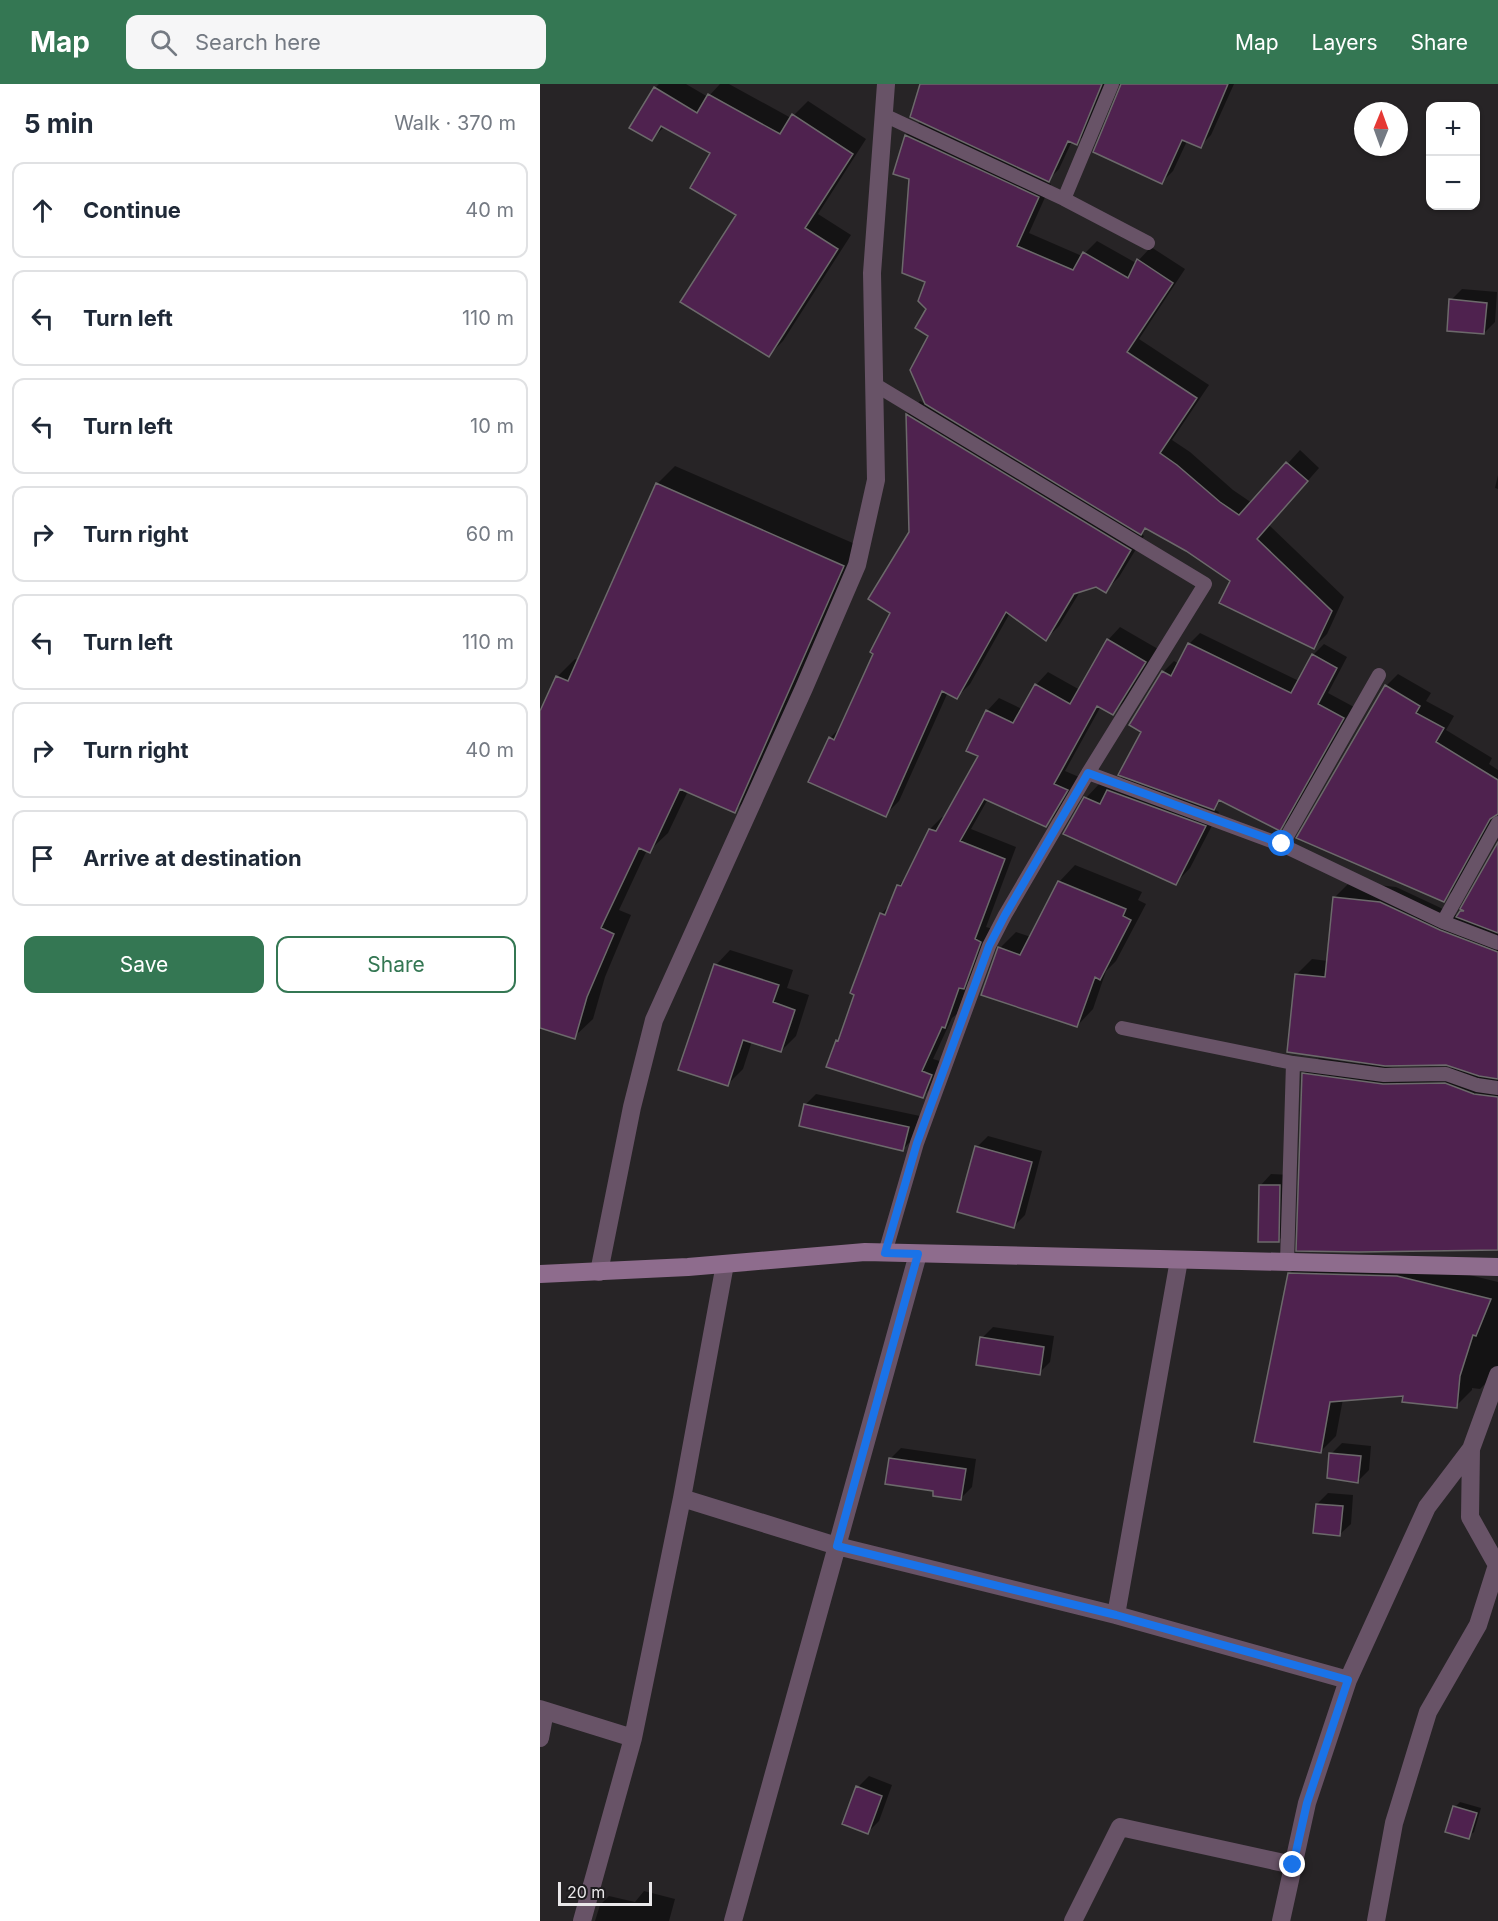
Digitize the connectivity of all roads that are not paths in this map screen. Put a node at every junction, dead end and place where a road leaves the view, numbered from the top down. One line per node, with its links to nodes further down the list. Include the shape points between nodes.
1 (886, 84): 3 (street)
2 (1112, 84): 4 (lane)
3 (884, 115): 4 (lane); 6 (street, via 872,273)
4 (1064, 199): 5 (lane)
5 (1148, 243)
6 (874, 384): 8 (lane, via 1205,584); 22 (street, via 876,480 856,565 654,1020)
7 (1379, 675): 10 (lane)
8 (1088, 773): 10 (lane); 16 (lane, via 989,946 917,1143)
9 (1498, 823): 11 (lane)
10 (1282, 844): 11 (lane)
11 (1443, 922): 12 (lane)
12 (1498, 943)
13 (1122, 1028): 14 (lane)
14 (1293, 1063): 15 (lane, via 1384,1075 1446,1074); 19 (lane)
15 (1498, 1088)
16 (885, 1253): 17 (street); 20 (street)
17 (918, 1254): 18 (street); 27 (street)
18 (1179, 1260): 19 (street); 28 (street)
19 (1287, 1262): 21 (street)
20 (725, 1264): 22 (street); 26 (street)
21 (1498, 1267)
22 (599, 1272): 23 (street)
23 (540, 1274)
24 (1498, 1375): 25 (street)
25 (1471, 1449): 29 (street, via 1427,1507); 38 (street, via 1470,1517 1497,1565 1478,1625 1428,1713 1394,1822)
26 (682, 1498): 27 (street); 32 (street)
27 (837, 1546): 28 (street); 35 (street)
28 (1116, 1615): 29 (street)
29 (1348, 1680): 33 (street, via 1307,1803)
30 (542, 1710): 31 (street); 32 (street)
31 (540, 1738)
32 (633, 1738): 34 (street)
33 (1293, 1865): 36 (street, via 1120,1827); 37 (street)
34 (582, 1921)
35 (733, 1921)
36 (1073, 1921)
37 (1281, 1921)
38 (1376, 1921)

